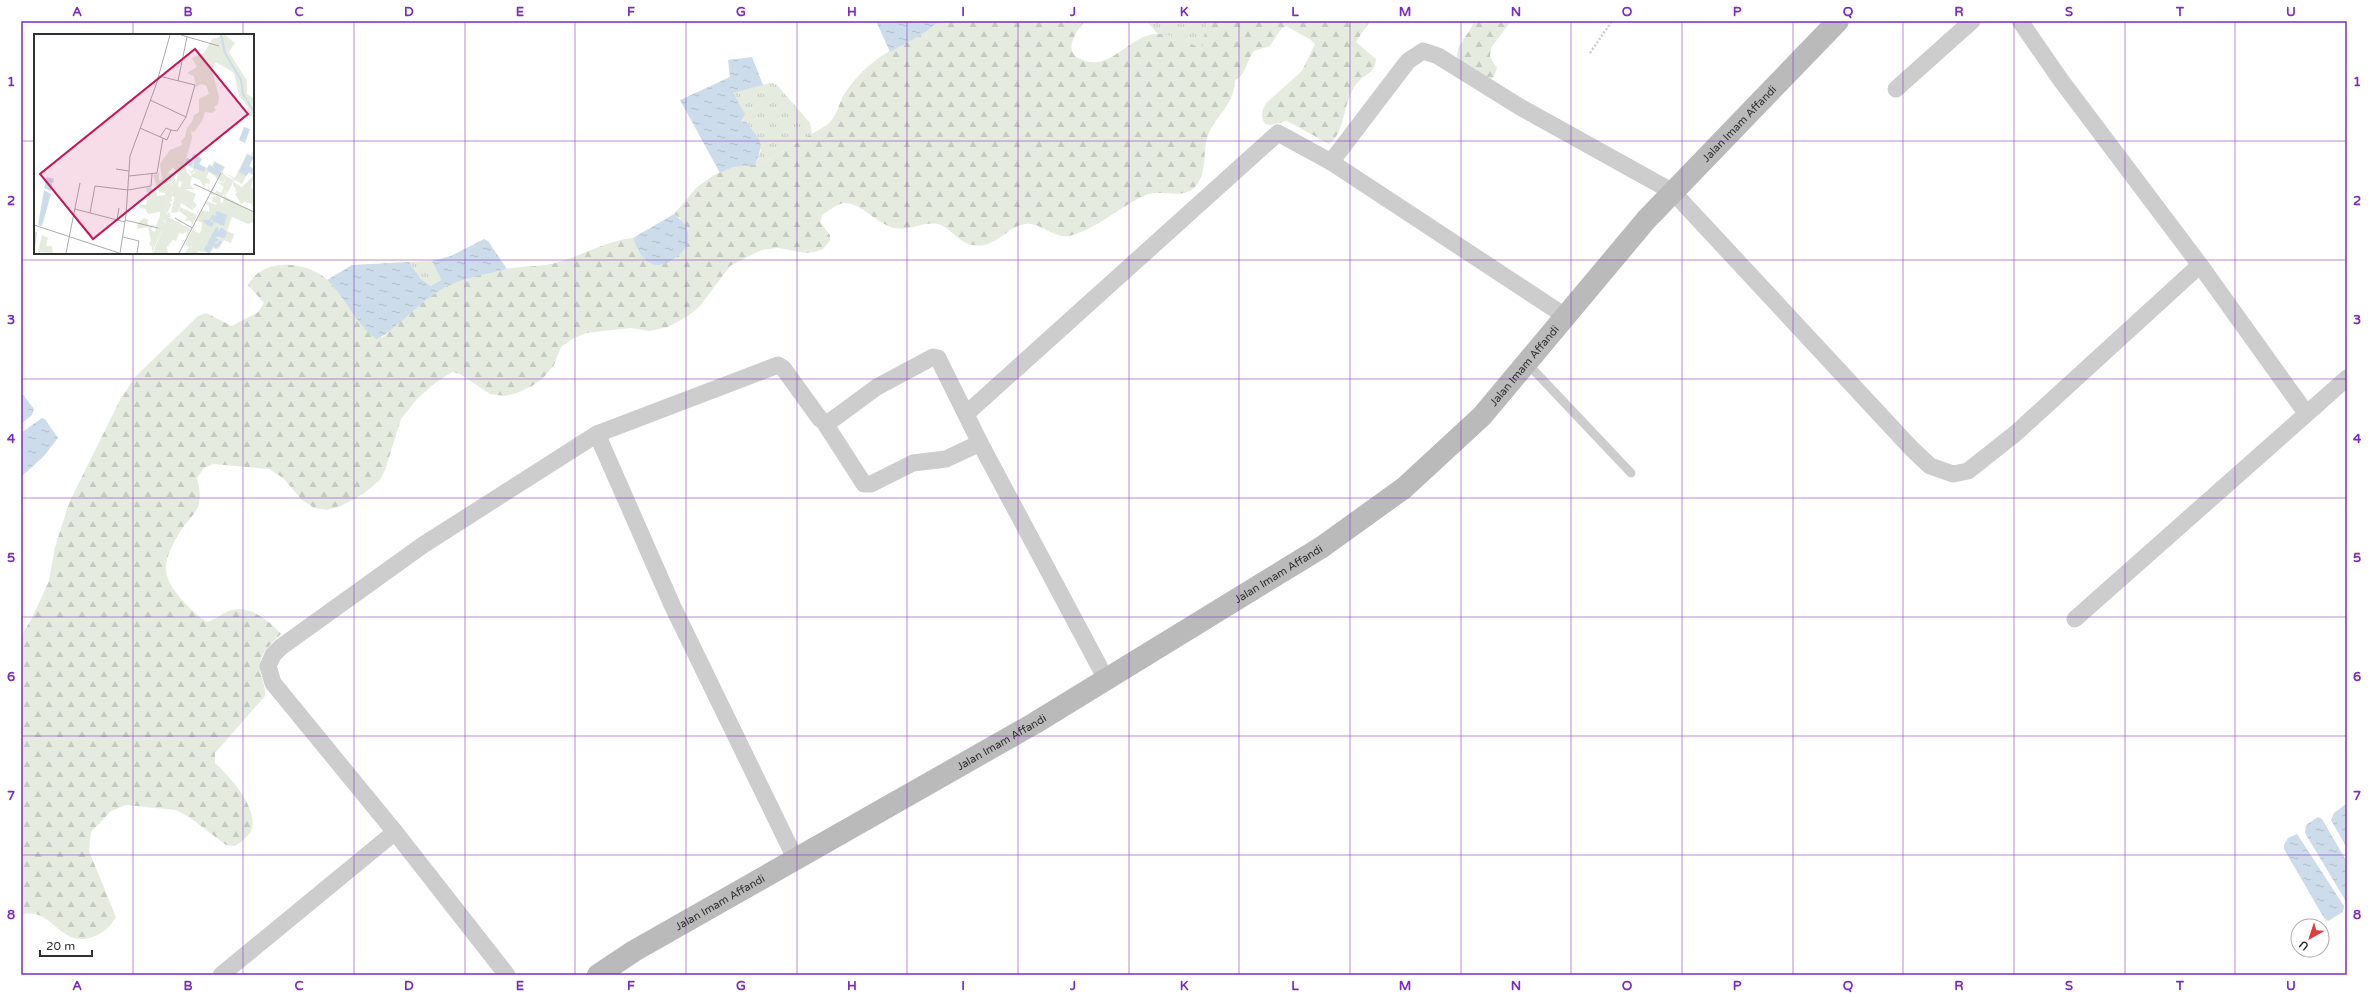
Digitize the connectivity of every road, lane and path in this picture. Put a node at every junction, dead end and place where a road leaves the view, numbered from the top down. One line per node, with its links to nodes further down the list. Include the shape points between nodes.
1 (1612, 21): 5 (path)
2 (1838, 21): 8 (street, Jalan Imam Affandi)
3 (1972, 21): 6 (street)
4 (2020, 21): 9 (street, via 2060,79)
5 (1590, 53)
6 (1896, 89)
7 (1331, 162): 8 (street, via 1393,78 1408,61 1423,51 1438,56 1520,107); 10 (street); 14 (street, via 1284,134 1275,134)
8 (1673, 192): 9 (street, via 1911,448 1930,466 1953,474 1968,471 2016,432); 10 (street, Jalan Imam Affandi)
9 (2200, 264): 13 (street)
10 (1565, 316): 11 (street, Jalan Imam Affandi)
11 (1526, 362): 18 (lane); 20 (street, Jalan Imam Affandi, via 1482,416 1398,492 1310,556)
12 (2347, 378): 13 (street)
13 (2306, 413): 19 (street)
14 (966, 414): 15 (street, via 941,362 933,357 877,388 828,422); 17 (street)
15 (824, 422): 16 (street, via 783,368 778,366); 17 (street, via 864,484 871,484 913,463 946,459)
16 (597, 434): 21 (street, via 423,545 281,647 270,660 268,666 273,683); 22 (street, via 673,607)
17 (980, 443): 20 (street)
18 (1631, 473)
19 (2075, 619)
20 (1106, 679): 22 (street, Jalan Imam Affandi, via 1035,723)
21 (395, 832): 23 (street); 24 (street)
22 (796, 860): 25 (street, Jalan Imam Affandi, via 634,951)
23 (221, 975)
24 (507, 975)
25 (598, 975)

